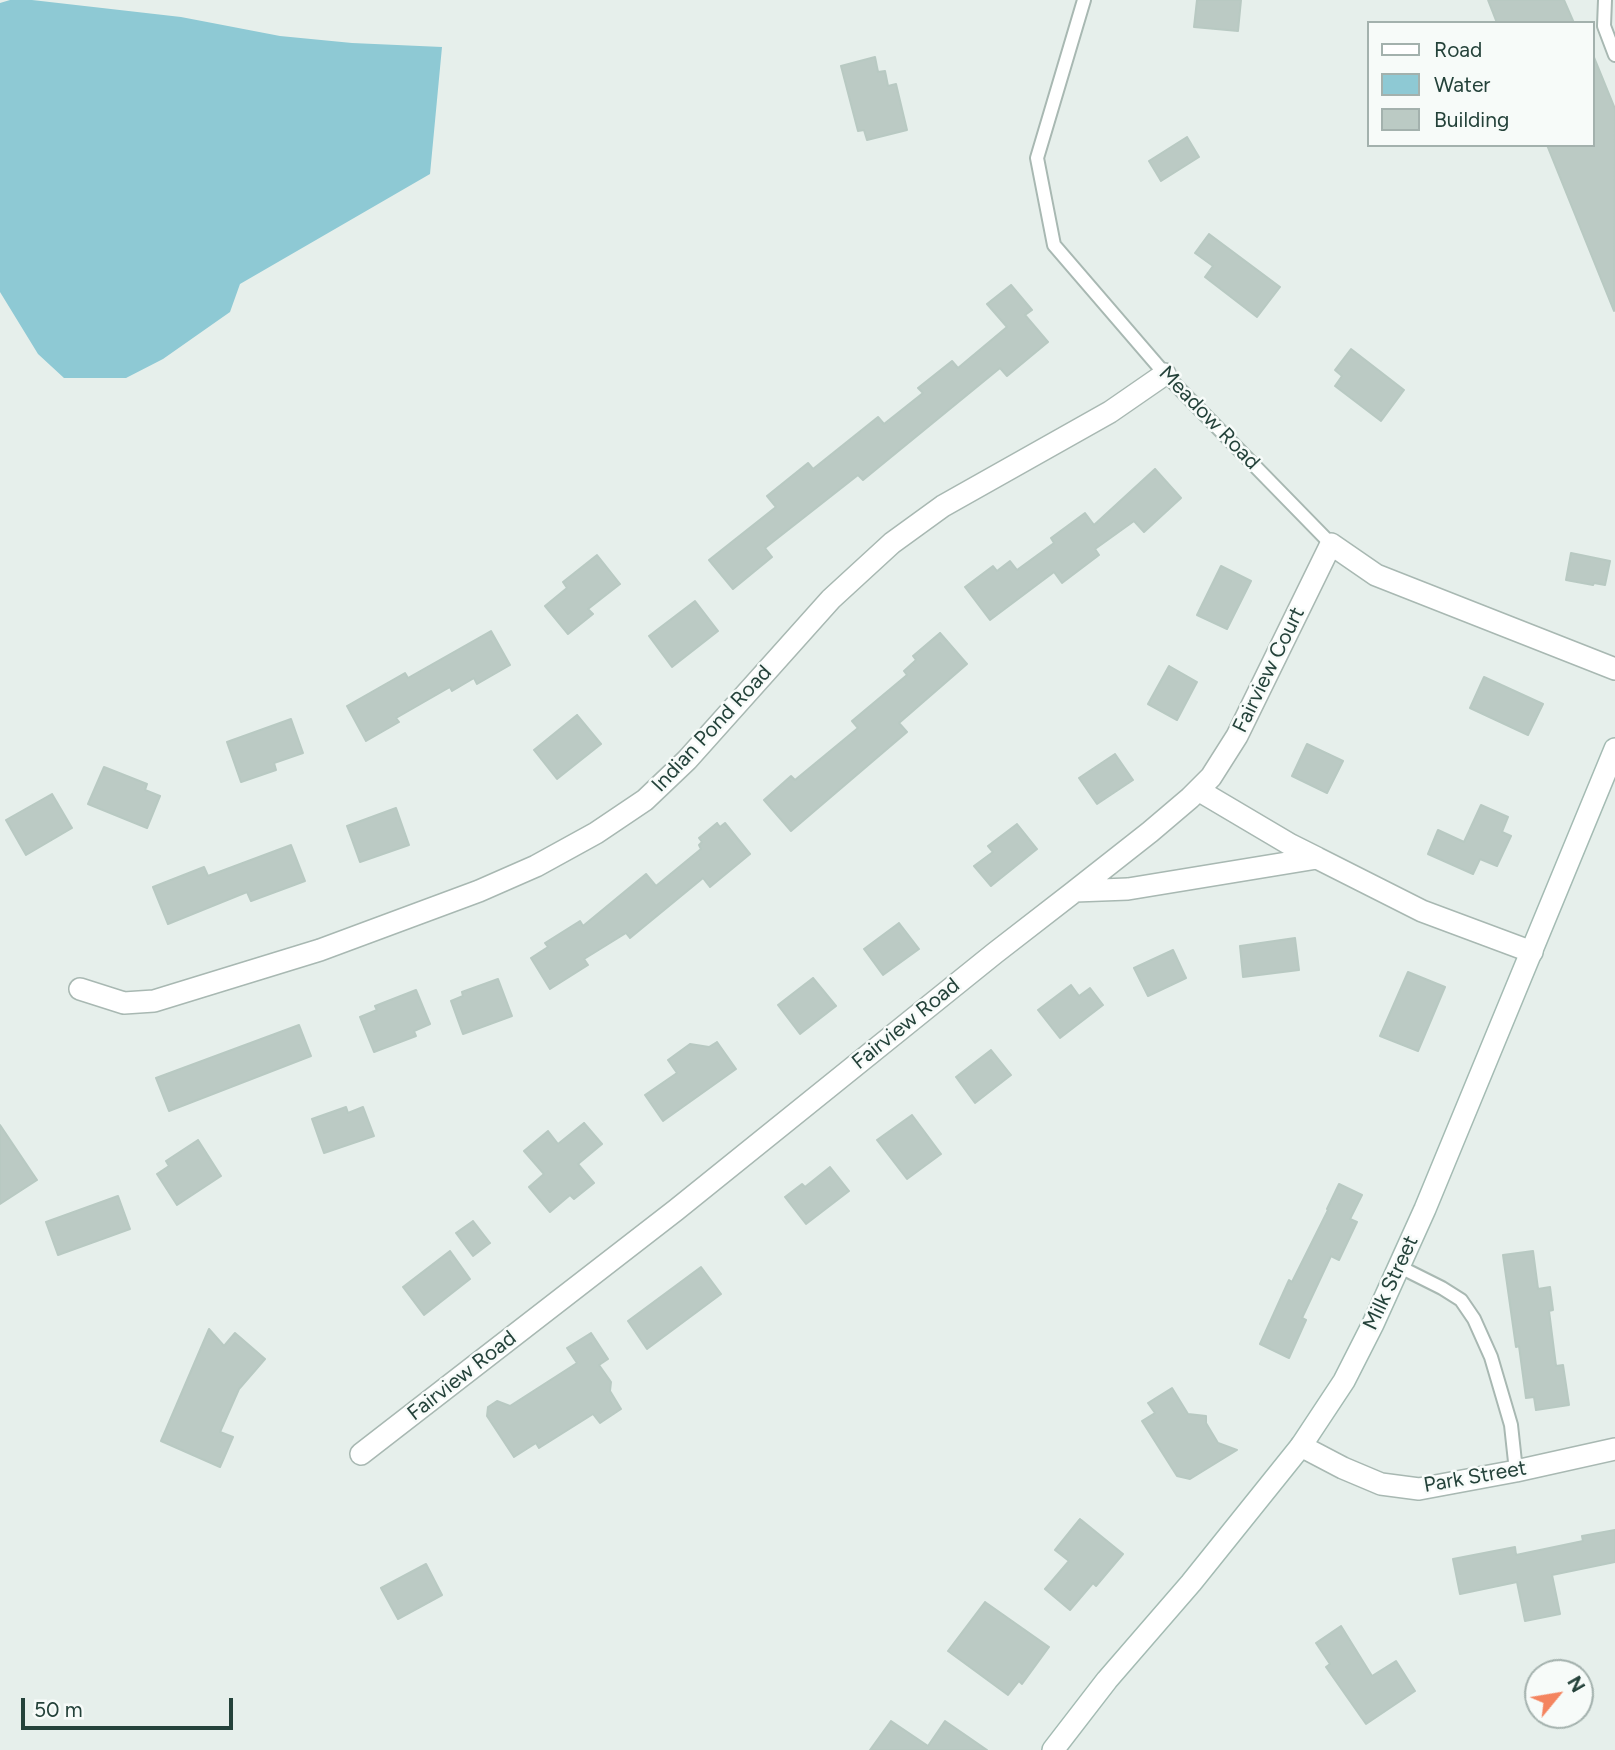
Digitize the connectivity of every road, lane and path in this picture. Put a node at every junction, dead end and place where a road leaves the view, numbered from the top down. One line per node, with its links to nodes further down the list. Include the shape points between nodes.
1 (1084, 0): 4 (lane, Meadow Road, via 1037,158 1054,245)
2 (1605, 0): 3 (lane, via 1604,26)
3 (1615, 55)
4 (1165, 374): 5 (lane, Meadow Road); 12 (street, Indian Pond Road, via 1110,412 943,506 892,542 831,599 687,760 645,800 596,833 479,891 320,950 154,1001 124,1003)
5 (1331, 544): 6 (street, Meadow Road, via 1376,575); 8 (street, Fairview Court, via 1237,736)
6 (1615, 669)
7 (1614, 757): 11 (street, Milk Street)
8 (1198, 790): 9 (street); 10 (street, Fairview Court)
9 (1317, 858): 10 (street, via 1128,889); 11 (street, via 1422,911)
10 (1075, 891): 16 (street, Fairview Road)
11 (1532, 953): 13 (street, Milk Street)
12 (80, 989)
13 (1400, 1267): 14 (street, Milk Street, via 1344,1381); 17 (lane, via 1461,1300 1474,1319 1491,1357 1511,1425)
14 (1301, 1446): 17 (street, Park Street, via 1381,1484 1419,1489); 18 (street, Milk Street)
15 (1615, 1449): 17 (street, Park Street)
16 (361, 1454)
17 (1516, 1471)
18 (1053, 1750)

